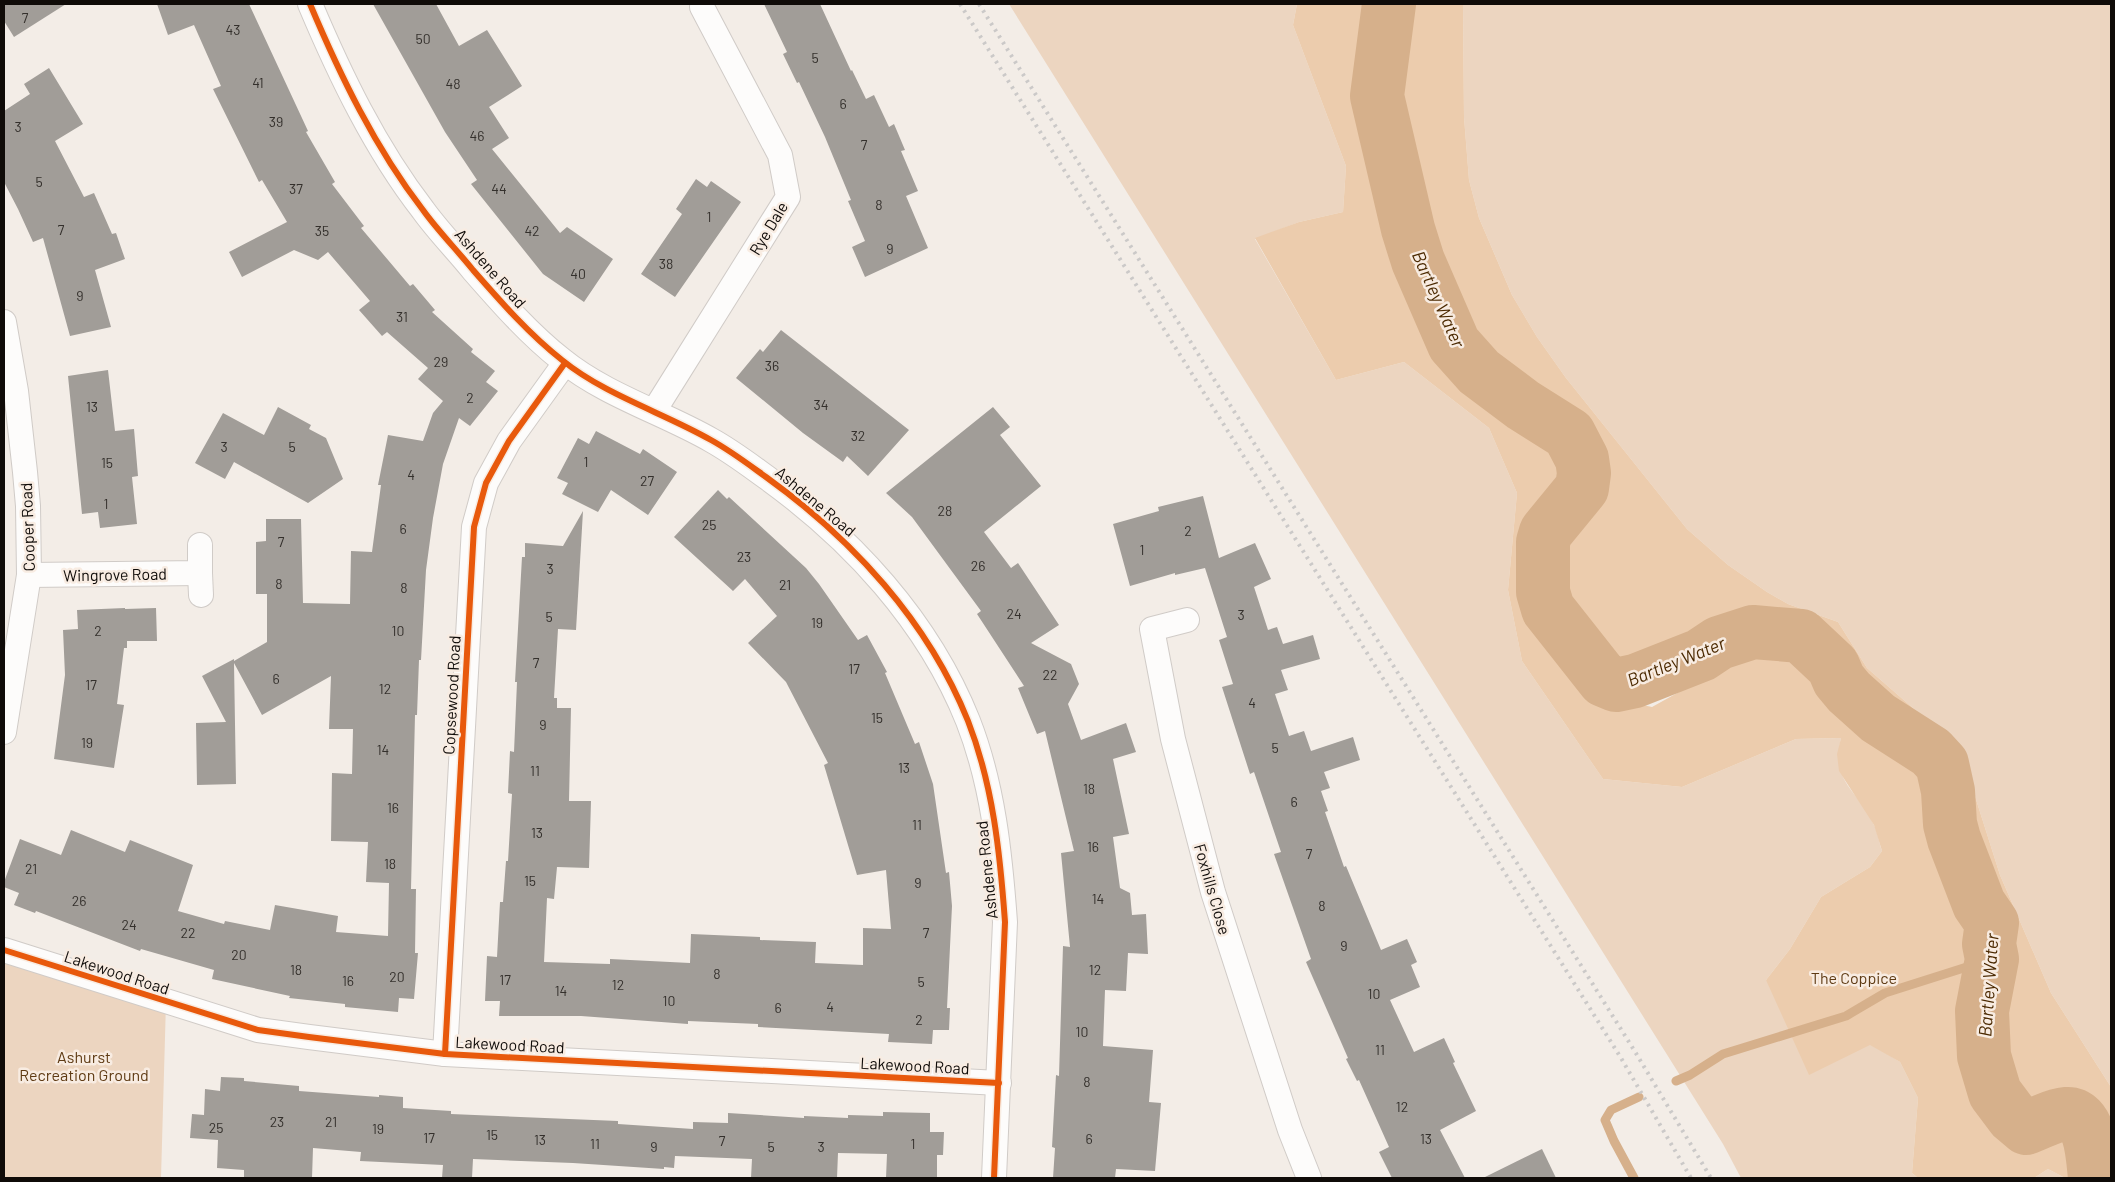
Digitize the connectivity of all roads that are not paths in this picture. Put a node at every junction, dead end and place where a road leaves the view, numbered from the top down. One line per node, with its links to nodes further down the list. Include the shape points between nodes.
1 (310, 4): 4 (street, Ashdene Road, via 362,115 422,210 500,301)
2 (702, 7): 5 (street, Rye Dale, via 780,155 788,197)
3 (4, 322): 7 (street, Cooper Road, via 25,472)
4 (565, 363): 5 (street, Ashdene Road, via 589,379); 11 (street, Copsewood Road, via 509,441 486,483 474,527)
5 (654, 411): 12 (street, Ashdene Road, via 736,456 798,500 824,523 853,550 904,608 948,678 968,721 988,785 997,835 1005,922)
6 (200, 545): 7 (street, Wingrove Road, via 200,584)
7 (29, 575): 9 (street, Cooper Road)
8 (1187, 620): 14 (street, Foxhills Close, via 1152,629 1172,739 1212,892 1290,1130)
9 (4, 732)
10 (4, 950): 11 (street, Lakewood Road, via 258,1030)
11 (446, 1054): 12 (street, Lakewood Road)
12 (999, 1083): 13 (street, Ashdene Road)
13 (994, 1178)
14 (1309, 1178)

